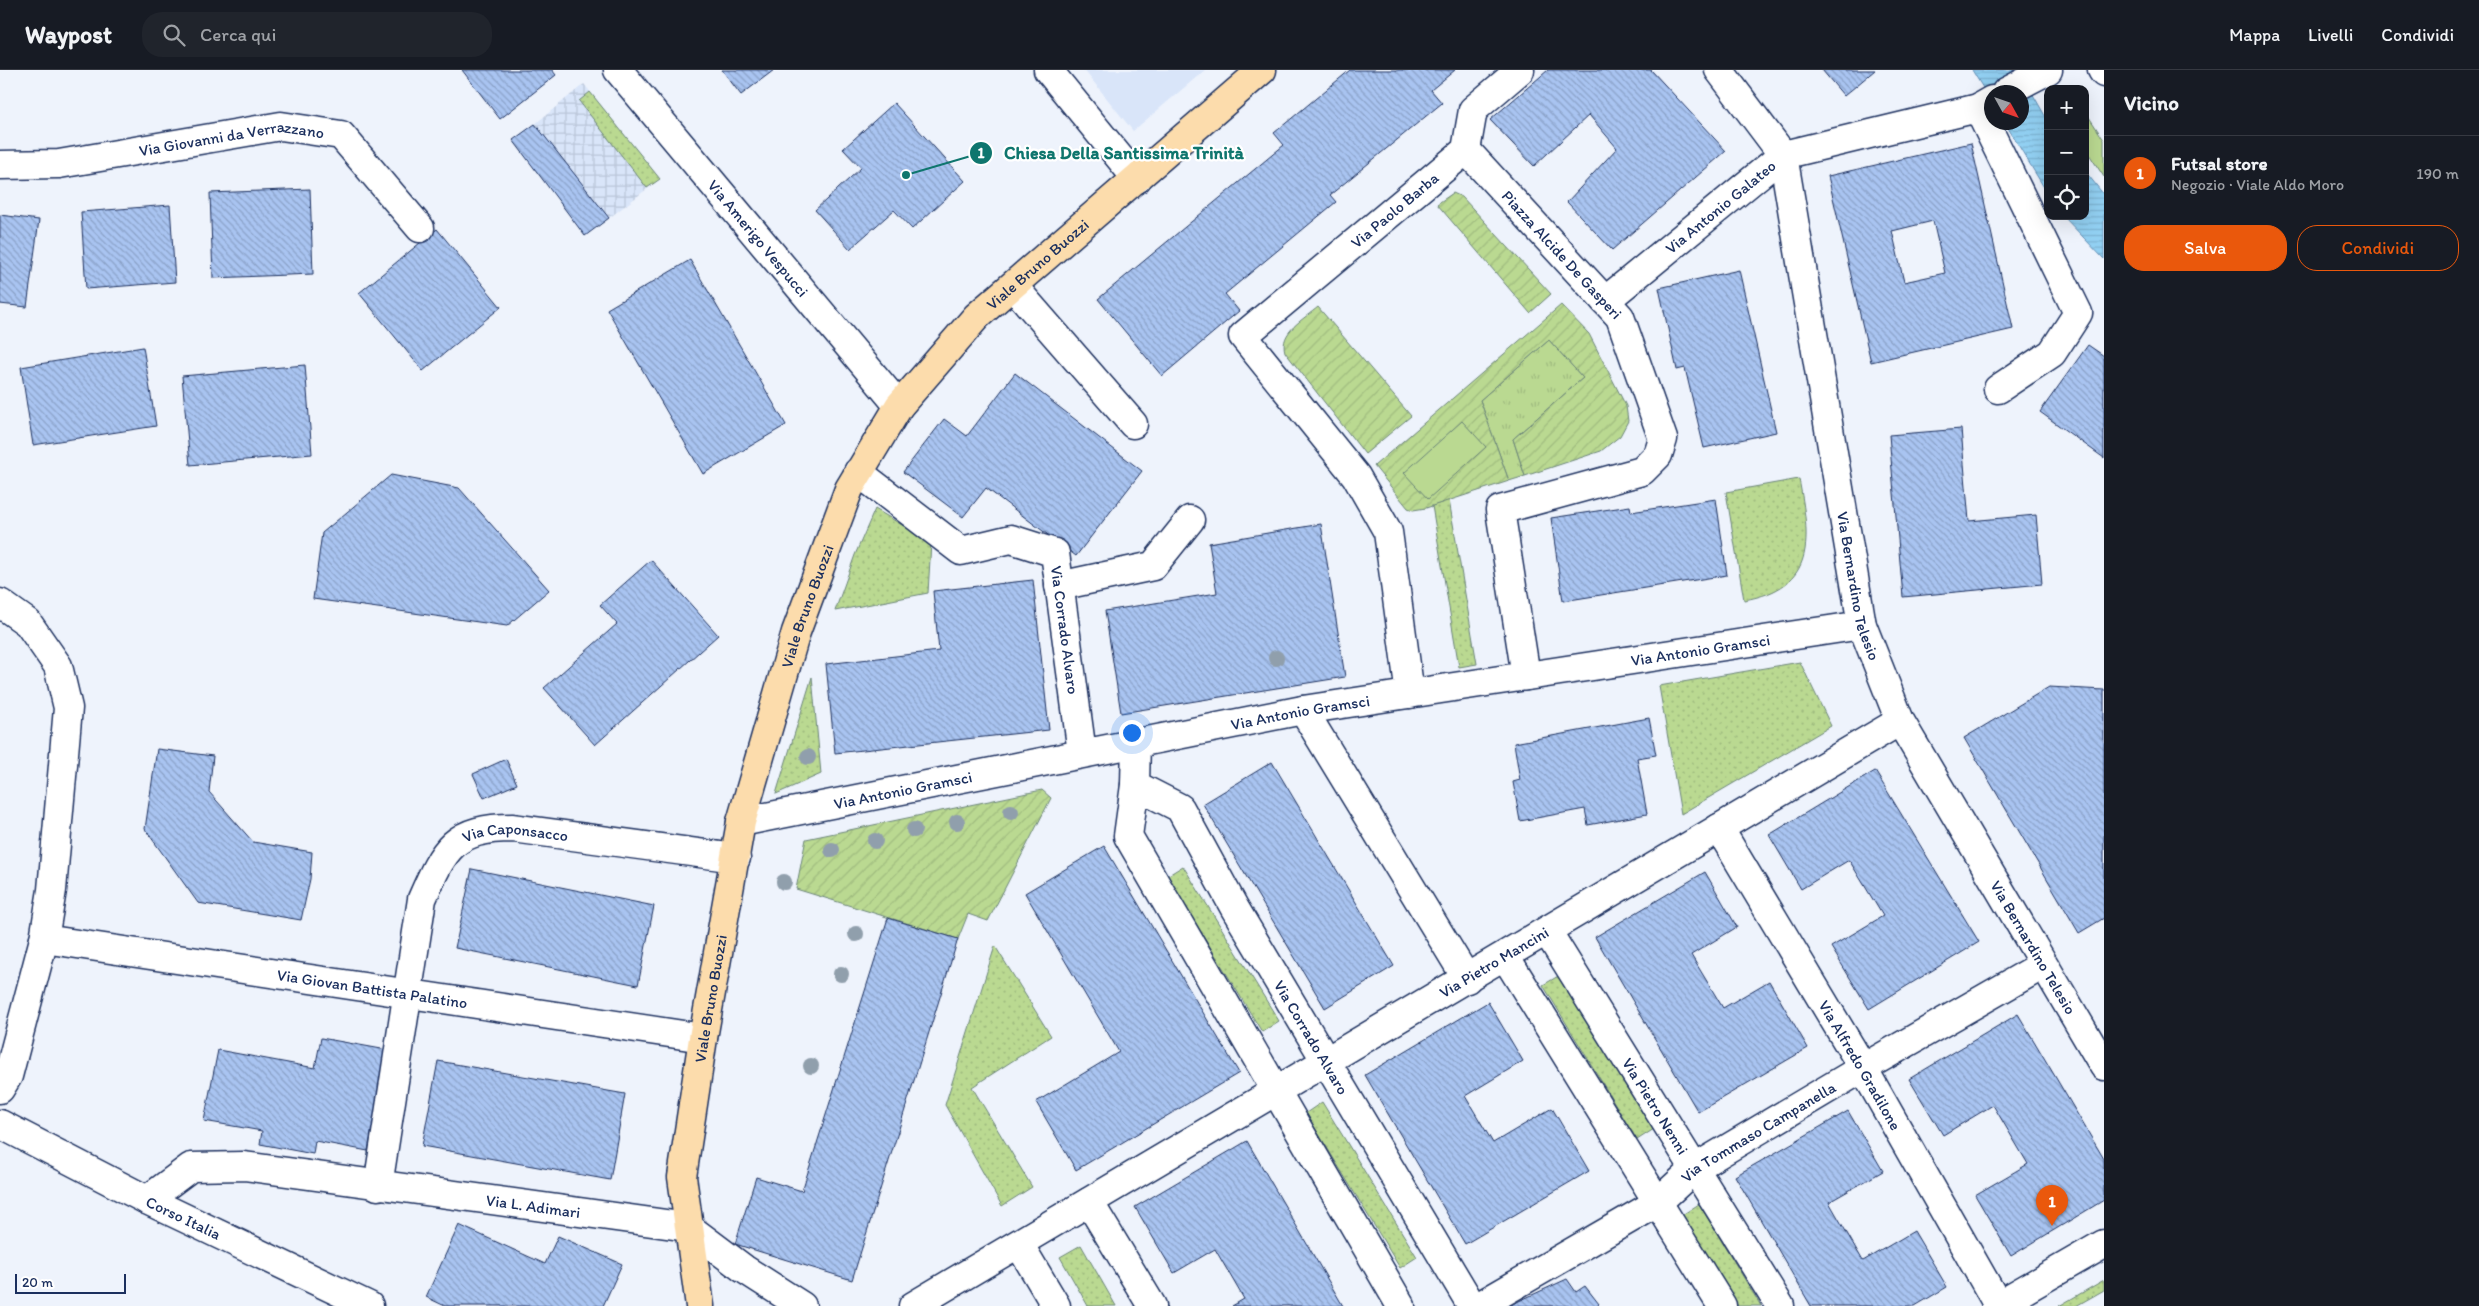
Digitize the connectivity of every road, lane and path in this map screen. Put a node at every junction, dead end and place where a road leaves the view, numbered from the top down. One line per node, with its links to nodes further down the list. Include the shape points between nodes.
1 (618, 70): 18 (street, Via Amerigo Vespucci)
2 (1048, 70): 13 (street)
3 (1262, 70): 13 (main road, Viale Bruno Buozzi)
4 (1520, 70): 10 (street, via 1473,110)
5 (1718, 70): 11 (street, Via Bernardino Telesio)
6 (2048, 70): 7 (street)
7 (2019, 85)
8 (1984, 104): 11 (street, Via Antonio Galateo)
9 (1997, 130): 17 (street, via 2078,313 2052,353)
10 (1466, 150): 16 (street, Piazza Alcide De Gasperi); 26 (street, Via Paolo Barba, via 1243,336 1356,476 1388,532)
11 (1783, 155): 16 (street, Via Antonio Galateo); 24 (street, Via Bernardino Telesio)
12 (0, 165): 14 (street, Via Giovanni da Verrazzano, via 58,164 281,126 341,135)
13 (1137, 179): 15 (main road, Viale Bruno Buozzi)
14 (420, 228)
15 (1013, 286): 18 (main road, Viale Bruno Buozzi, via 977,316); 19 (street)
16 (1605, 301): 25 (street, Piazza Alcide De Gasperi, via 1620,317 1663,439 1658,455 1642,471 1500,510)
17 (1998, 389)
18 (899, 406): 20 (main road, Viale Bruno Buozzi)
19 (1133, 424)
20 (858, 472): 22 (street, Via Corrado Alvaro, via 961,551 1011,539 1055,553); 32 (main road, Viale Bruno Buozzi, via 796,632)
21 (1190, 520): 22 (street, via 1153,566)
22 (1059, 586): 30 (street, Via Corrado Alvaro)
23 (0, 603): 36 (street, via 28,623 58,666 68,708 52,890)
24 (1862, 625): 25 (street, Via Antonio Gramsci); 28 (street, Via Bernardino Telesio)
25 (1526, 676): 26 (street, Via Antonio Gramsci)
26 (1410, 694): 27 (street, Via Antonio Gramsci)
27 (1303, 710): 29 (street, Via Antonio Gramsci); 39 (street)
28 (1900, 721): 33 (street, Via Pietro Mancini); 38 (street, Via Bernardino Telesio)
29 (1136, 742): 30 (street, Via Antonio Gramsci); 31 (street)
30 (1082, 753): 32 (street, Via Antonio Gramsci)
31 (1135, 785): 42 (street, Via Corrado Alvaro, via 1180,808 1234,907); 46 (street, via 1128,836)
32 (742, 822): 34 (main road, Viale Bruno Buozzi)
33 (1719, 828): 35 (street, Via Pietro Mancini); 44 (street, Via Alfredo Gradilone)
34 (736, 858): 40 (street, Via Caponsacco, via 513,828 472,832 451,844 437,863 422,899); 41 (main road, Viale Bruno Buozzi)
35 (1547, 931): 37 (street, Via Pietro Mancini); 48 (street, Via Pietro Nenni)
36 (44, 939): 40 (street, Via Giovan Battista Palatino); 45 (street, via 8,1076)
37 (1505, 956): 39 (street, Via Pietro Mancini); 52 (street)
38 (2043, 965): 43 (street, Via Bernardino Telesio); 44 (street, Via Tommaso Campanella)
39 (1467, 979): 42 (street, Via Pietro Mancini)
40 (406, 992): 41 (street, Via Giovan Battista Palatino); 49 (street)
41 (703, 1038): 53 (main road, Viale Bruno Buozzi, via 682,1177)
42 (1327, 1062): 46 (street, Via Pietro Mancini); 64 (street, Via Corrado Alvaro)
43 (2104, 1066)
44 (1862, 1068): 48 (street, Via Tommaso Campanella); 56 (street, Via Alfredo Gradilone)
45 (0, 1089)
46 (1276, 1092): 51 (street, Via Pietro Mancini); 63 (street)
47 (0, 1124): 50 (street, Corso Italia)
48 (1695, 1168): 52 (street, Via Tommaso Campanella); 67 (street, Via Pietro Nenni)
49 (378, 1186): 50 (street, Via L. Adimari, via 244,1166 191,1167); 53 (street, Via L. Adimari)
50 (147, 1200): 57 (street, Corso Italia)
51 (1089, 1202): 54 (street, Via Pietro Mancini); 62 (street)
52 (1656, 1203): 65 (street, Via Tommaso Campanella); 66 (street)
53 (688, 1227): 58 (main road, Viale Bruno Buozzi); 59 (street, via 744,1269)
54 (1019, 1244): 60 (street, Via Pietro Mancini); 61 (street)
55 (2104, 1244): 56 (street)
56 (1997, 1305)
57 (369, 1306)
58 (700, 1306)
59 (802, 1306)
60 (913, 1306)
61 (1056, 1306)
62 (1152, 1306)
63 (1401, 1306)
64 (1472, 1306)
65 (1479, 1306)
66 (1722, 1306)
67 (1780, 1306)

